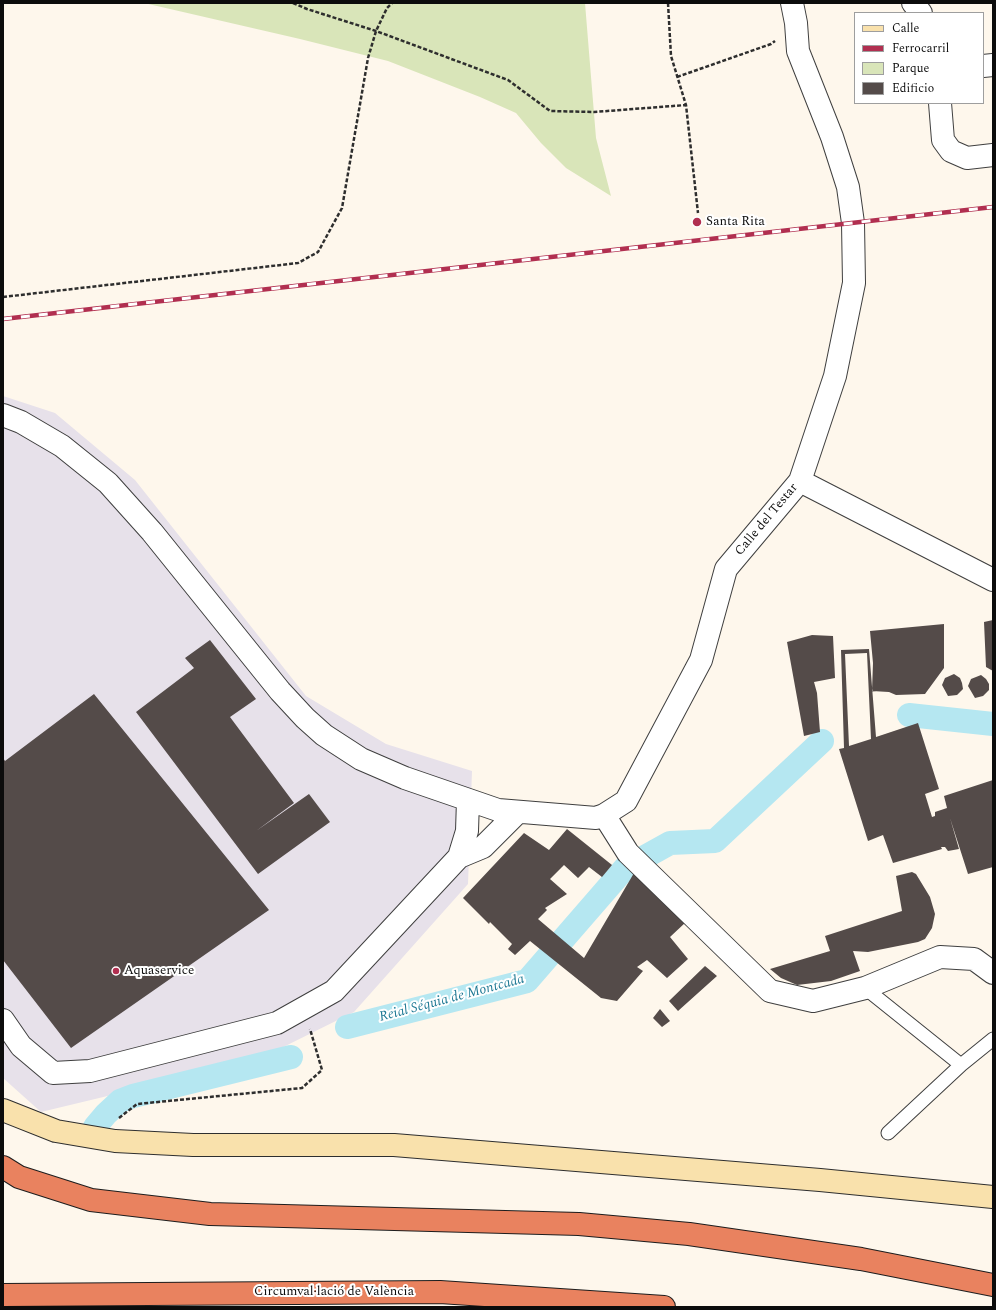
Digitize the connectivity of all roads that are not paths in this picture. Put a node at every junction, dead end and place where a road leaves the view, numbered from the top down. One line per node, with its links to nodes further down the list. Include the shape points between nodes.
1 (809, 3): 4 (street)
2 (912, 3): 3 (street)
3 (920, 12)
4 (794, 13): 8 (street, Calle del Testar, via 798,51 832,137 848,187 854,283 835,376)
5 (940, 104): 6 (street, via 943,140 951,151 967,158)
6 (993, 155)
7 (3, 415): 10 (street, via 21,422 62,446 108,483 152,532 280,691 324,735 361,759)
8 (800, 481): 9 (street); 12 (street, Calle del Testar, via 726,569 701,660 626,800)
9 (993, 580)
10 (468, 800): 11 (street); 13 (street, via 467,830)
11 (508, 811): 12 (street, via 596,818); 13 (street, via 483,847)
12 (604, 815): 15 (street, via 634,859 770,991 813,1001)
13 (459, 857): 16 (street, via 334,991 277,1023 90,1071 53,1073 21,1046)
14 (993, 973): 15 (street, via 974,959 940,957)
15 (865, 988): 18 (lane)
16 (3, 1020)
17 (993, 1039): 18 (lane)
18 (961, 1065): 20 (lane)
19 (3, 1110): 22 (street, via 56,1131 115,1141 193,1145 394,1145 820,1180)
20 (888, 1133)
21 (3, 1167): 23 (highway, via 20,1177 98,1201 210,1214 579,1224 688,1234 861,1259)
22 (993, 1198)
23 (993, 1285)
24 (3, 1295): 25 (highway, Circumval·lació de València, via 440,1292)
25 (664, 1307)

